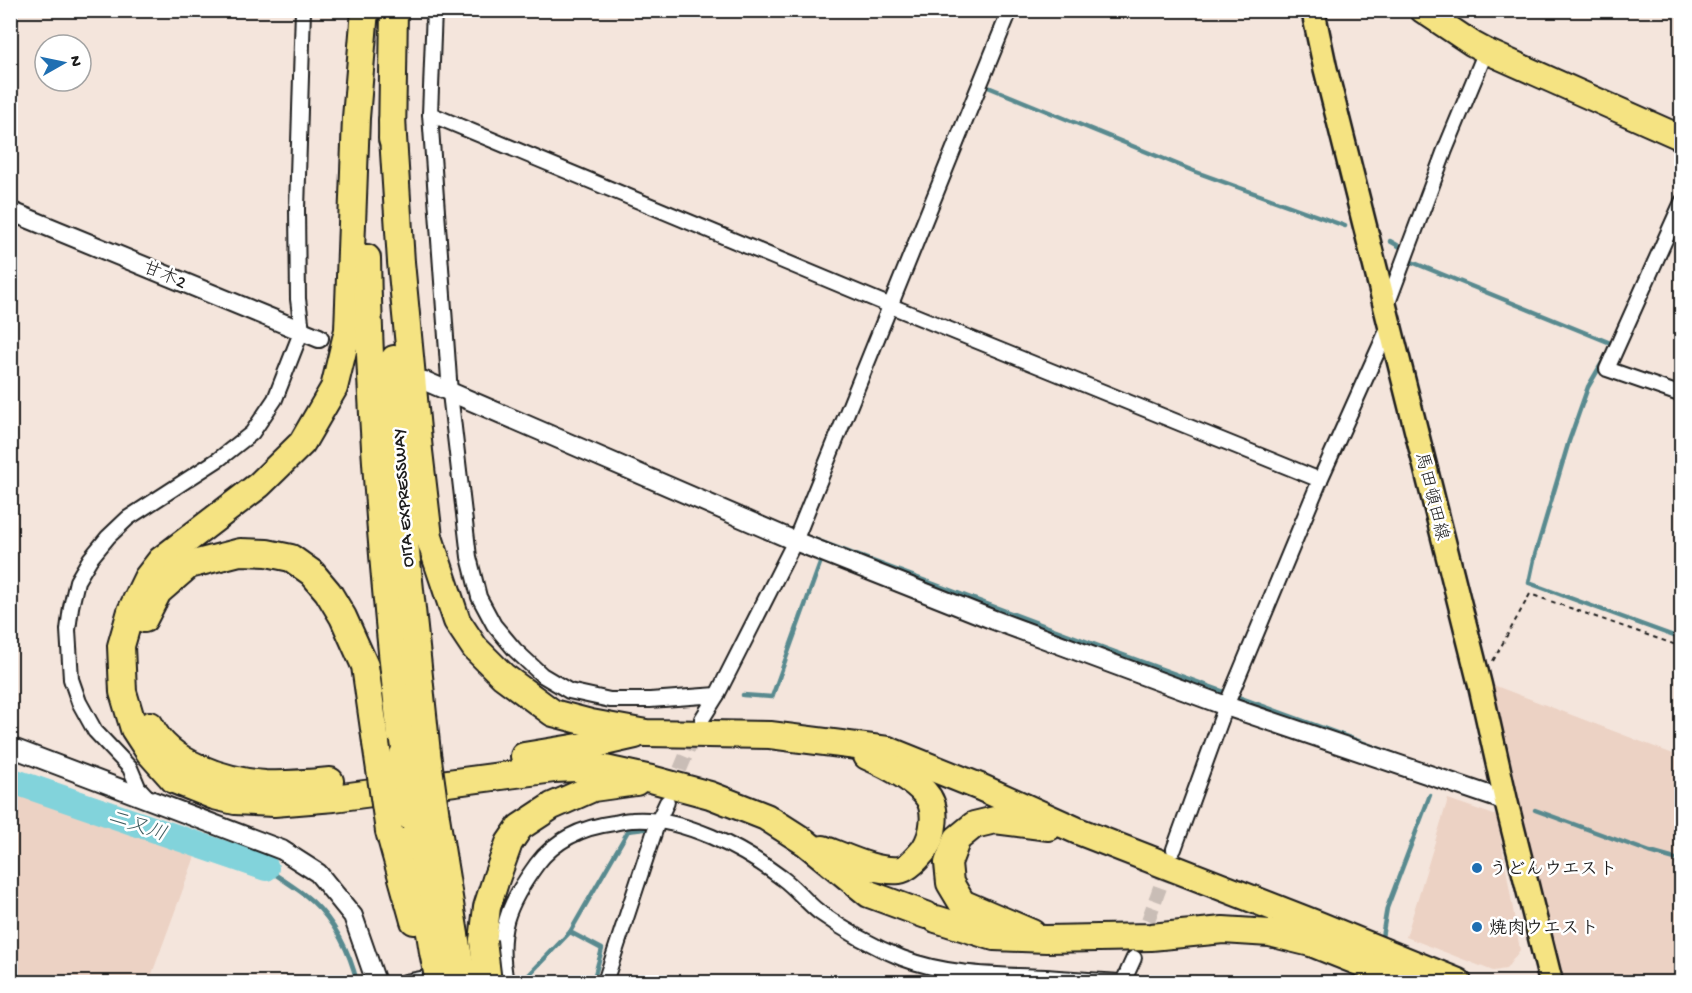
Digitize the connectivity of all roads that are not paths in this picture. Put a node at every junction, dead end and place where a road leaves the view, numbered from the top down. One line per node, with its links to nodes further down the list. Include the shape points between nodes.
1 (303, 10): 17 (street, via 297,209)
2 (365, 10): 31 (highway, via 356,118 348,330 334,388 302,443 260,485 161,560 147,578 131,611 121,646 123,692 134,729 174,780 235,801 274,803 334,798 554,769 596,767)
3 (370, 10): 30 (highway, OITA EXPRESSWAY, via 368,342 380,544)
4 (394, 10): 11 (highway, OITA EXPRESSWAY)
5 (434, 10): 10 (street)
6 (1010, 10): 15 (street)
7 (1313, 10): 16 (main road, 馬田頓田線)
8 (1422, 10): 9 (highway)
9 (1486, 51): 12 (highway); 16 (street, via 1445,150)
10 (430, 114): 15 (street); 20 (street)
11 (392, 121): 27 (highway, via 401,262 429,537 457,621 475,648 503,676 553,713); 30 (highway, OITA EXPRESSWAY, via 391,249 398,442)
12 (1682, 138)
13 (1682, 202): 21 (street, via 1606,369)
14 (10, 211): 17 (street, 甘木2)
15 (891, 306): 22 (street); 23 (street)
16 (1388, 316): 22 (street); 33 (main road, 馬田頓田線)
17 (302, 330): 18 (street, 甘木2); 32 (street, via 276,399 252,433 128,518 108,537 77,580 68,630 71,679 95,731 130,768 138,787)
18 (319, 338)
19 (425, 381): 20 (street)
20 (450, 393): 23 (street); 24 (street, via 468,545 479,597 494,625 515,650 542,675 569,691 610,700)
21 (1682, 395)
22 (1320, 480): 25 (street)
23 (795, 541): 24 (street); 25 (street)
24 (717, 695): 26 (street)
25 (1226, 706): 33 (street); 38 (street)
26 (702, 719)
27 (646, 733): 28 (highway, via 770,735); 40 (highway, bridge, via 555,752 355,779 265,784 216,773 183,761 168,749 154,735 138,699 133,669 135,635 158,592 189,565 240,552 291,558 312,573 328,592 365,666 376,743 389,831)
28 (842, 745): 36 (highway, via 888,750); 37 (highway, via 891,767 927,794 934,817 930,841 918,858 901,870 874,867)
29 (10, 747): 32 (street)
30 (415, 753): 40 (highway, OITA EXPRESSWAY, bridge)
31 (651, 779): 37 (highway, via 710,795 766,817); 42 (highway, bridge, via 593,788 552,806 520,827 509,843 487,907 483,941)
32 (151, 801): 43 (street, via 282,850 318,873 353,916)
33 (1506, 801): 53 (main road, 馬田頓田線)
34 (667, 802): 35 (street)
35 (657, 821): 42 (street, via 594,826 553,845 517,892 501,938); 49 (street); 50 (street, via 694,830 748,854 784,879 818,911 902,958 941,969 987,975)
36 (1078, 831): 39 (highway, via 995,820 974,825 957,839 948,863 950,883 962,903); 52 (highway)
37 (804, 842): 39 (highway, via 869,894 994,937)
38 (1174, 849)
39 (1046, 939): 51 (highway, via 1151,937 1223,930 1270,933 1311,943)
40 (437, 950): 45 (highway); 46 (highway, OITA EXPRESSWAY, bridge); 47 (highway, OITA EXPRESSWAY, bridge)
41 (1134, 958): 50 (street)
42 (495, 973): 44 (street); 48 (street)
43 (376, 982)
44 (405, 982)
45 (430, 982)
46 (439, 982)
47 (464, 982)
48 (506, 982)
49 (605, 982)
50 (1123, 982)
51 (1409, 982)
52 (1458, 982)
53 (1551, 982)

